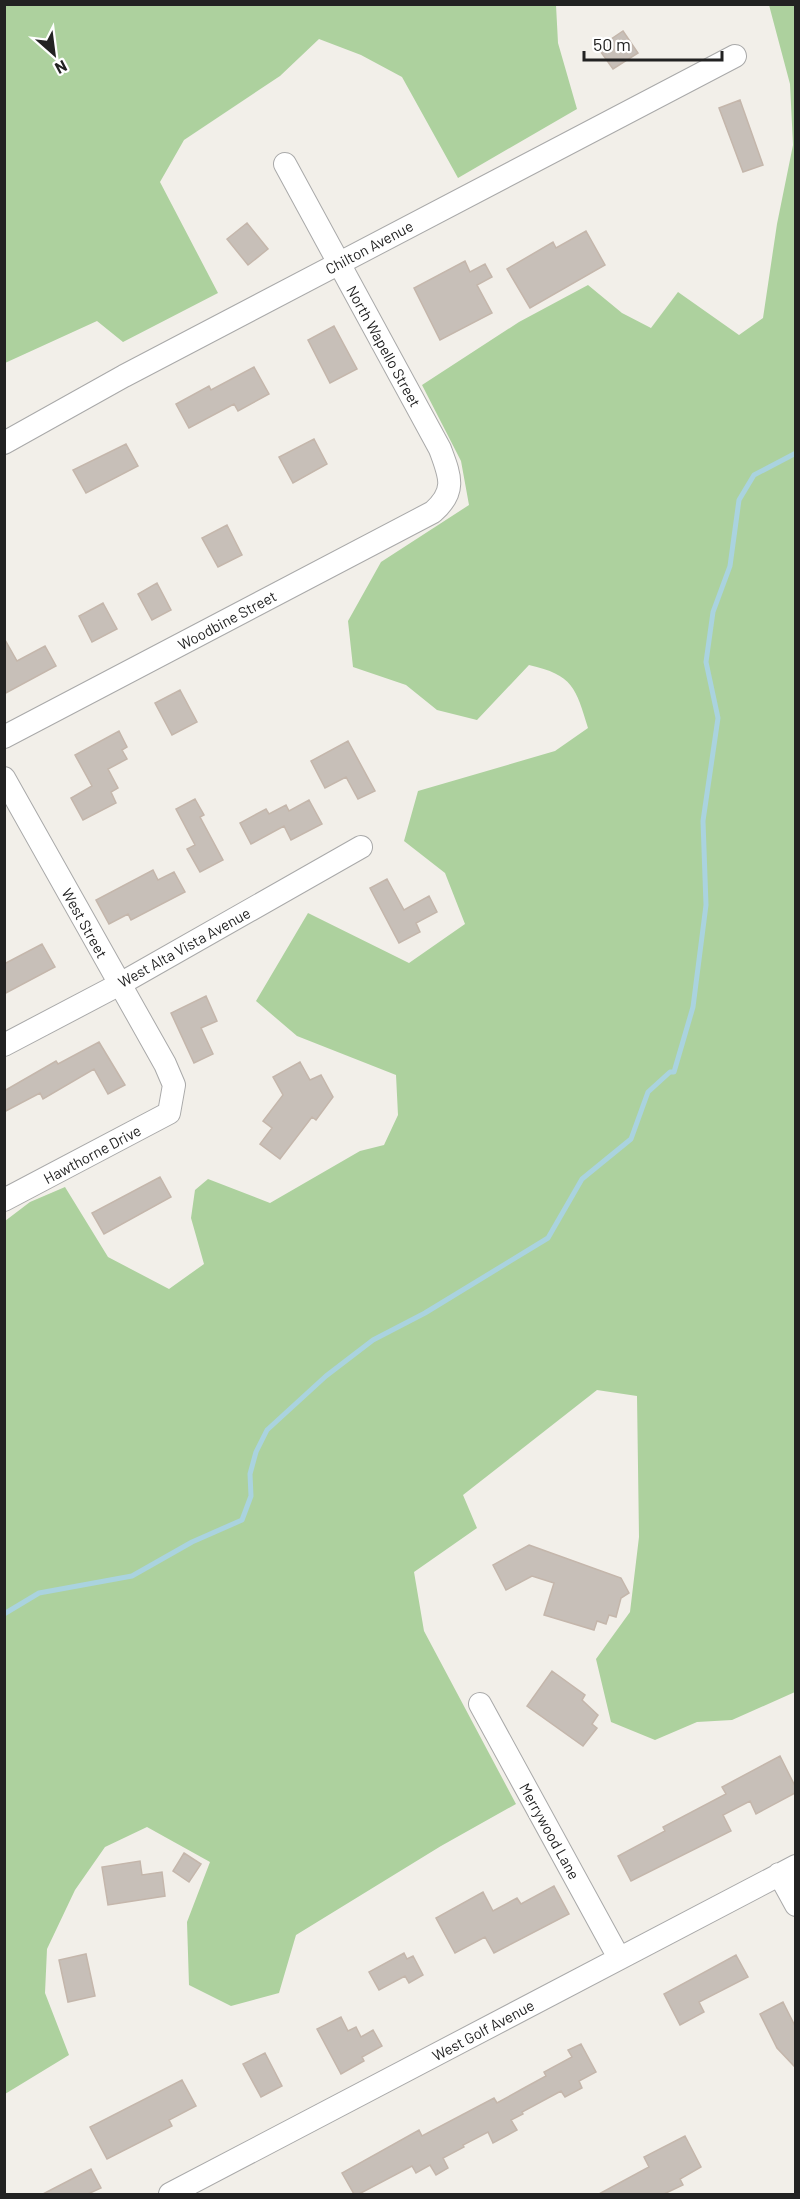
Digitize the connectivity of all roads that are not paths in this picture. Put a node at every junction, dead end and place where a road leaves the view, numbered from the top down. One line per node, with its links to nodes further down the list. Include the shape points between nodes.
1 (735, 56): 3 (street, Chilton Avenue)
2 (285, 164): 3 (street, North Wapello Street)
3 (339, 263): 4 (street, Chilton Avenue); 5 (street, North Wapello Street, via 440,449 451,478)
4 (4, 443)
5 (447, 501): 6 (street, Woodbine Street, via 434,512)
6 (4, 736)
7 (4, 778): 9 (street, West Street)
8 (361, 847): 9 (street, West Alta Vista Avenue)
9 (120, 984): 10 (street, West Alta Vista Avenue); 11 (street, West Street, via 165,1064 174,1085)
10 (4, 1045)
11 (172, 1102): 12 (street, Hawthorne Drive, via 169,1113)
12 (4, 1200)
13 (480, 1704): 16 (street, Merrywood Lane)
14 (787, 1870): 15 (street); 16 (street, West Golf Avenue)
15 (795, 1905)
16 (619, 1958): 17 (street, West Golf Avenue)
17 (170, 2194)

